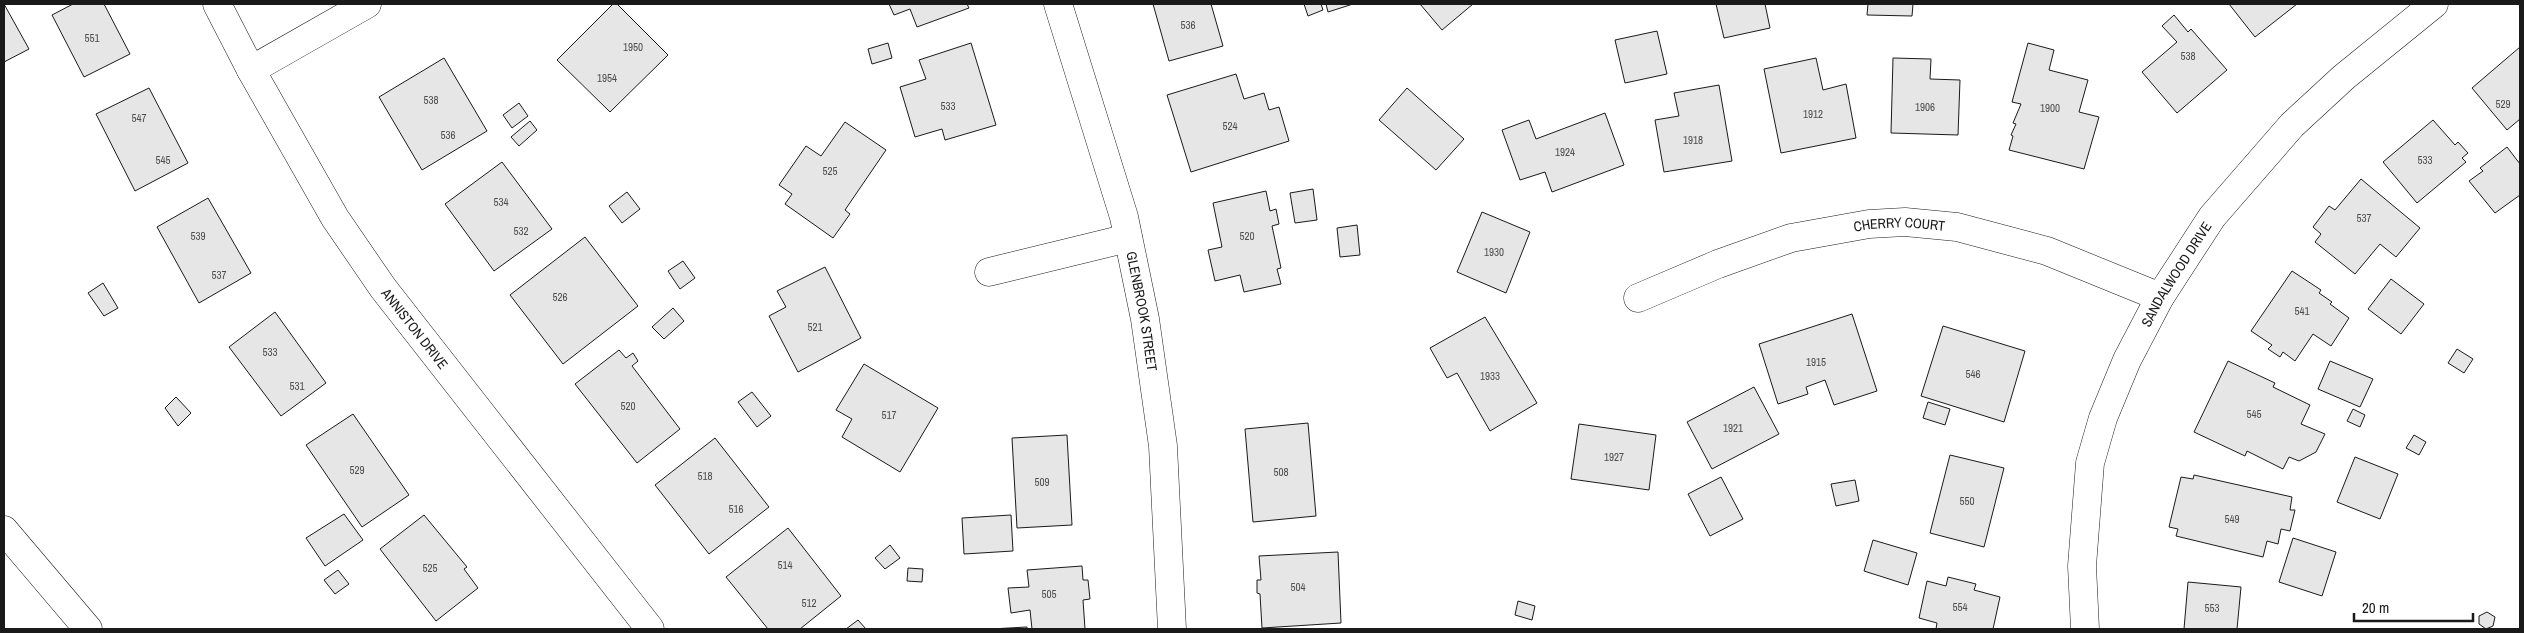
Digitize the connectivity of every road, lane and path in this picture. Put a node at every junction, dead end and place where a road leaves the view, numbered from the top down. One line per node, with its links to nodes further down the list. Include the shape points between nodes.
1 (217, 4): 5 (main road, ANNISTON DRIVE)
2 (367, 4): 5 (main road)
3 (1058, 4): 6 (main road, GLENBROOK STREET)
4 (2434, 4): 8 (main road, SANDALWOOD DRIVE, via 2344,77 2292,125 2212,217)
5 (251, 70): 12 (main road, ANNISTON DRIVE, via 335,218 383,288)
6 (1128, 238): 7 (main road); 13 (main road, GLENBROOK STREET, via 1145,319 1163,446)
7 (988, 272)
8 (2160, 297): 9 (main road, CHERRY COURT, via 2047,251 1957,227 1905,222 1869,224 1791,238); 14 (main road, SANDALWOOD DRIVE, via 2127,360 2103,418 2090,463 2082,566)
9 (1638, 298)
10 (4, 530): 11 (main road)
11 (88, 629)
12 (650, 629)
13 (1172, 629)
14 (2085, 629)

